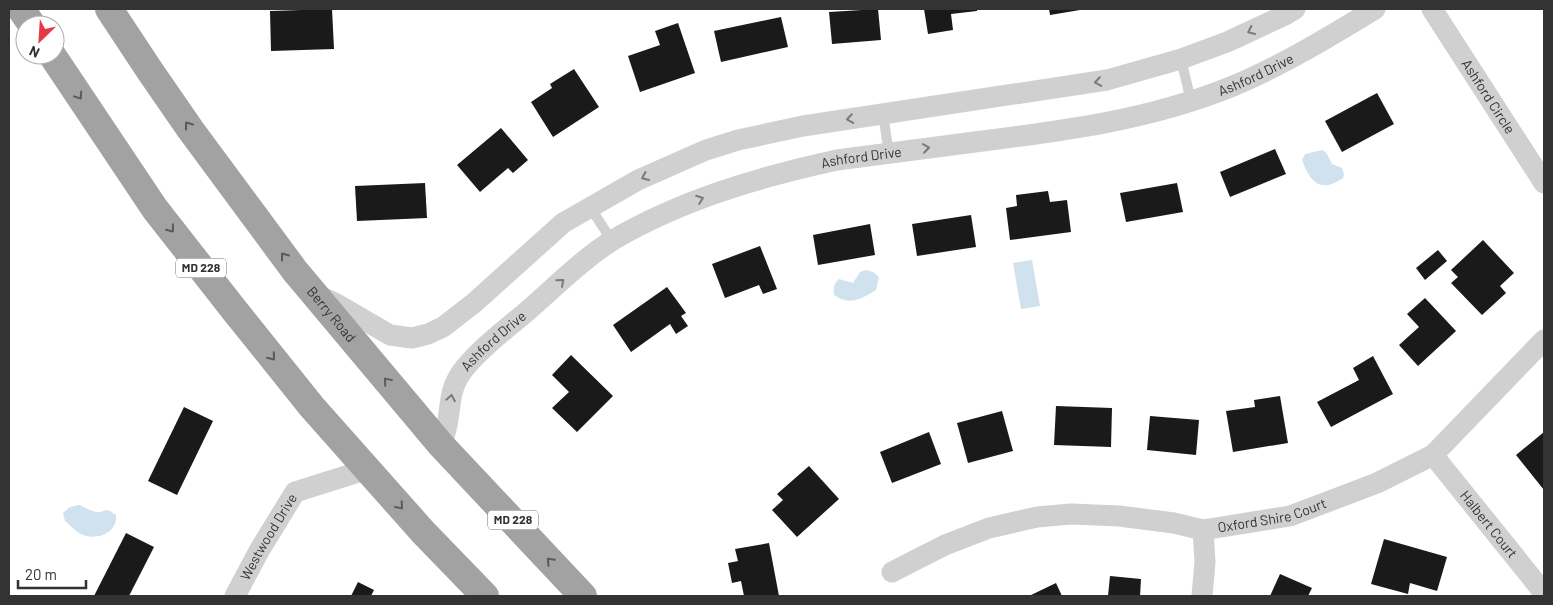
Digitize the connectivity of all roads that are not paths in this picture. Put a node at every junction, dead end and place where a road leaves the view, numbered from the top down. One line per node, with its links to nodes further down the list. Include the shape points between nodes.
1 (109, 9): 13 (highway, Berry Road / MD 228, one-way to 1, via 190,128)
2 (1295, 9): 5 (street, one-way to 5, via 1227,42)
3 (1375, 9): 7 (street, Ashford Drive, via 1278,66)
4 (1432, 9): 10 (street, Ashford Circle)
5 (1181, 59): 7 (lane); 8 (street, one-way to 8, via 1107,80)
6 (59, 65): 17 (highway, MD 228, one-way to 17, via 155,209 312,407)
7 (1191, 101): 9 (street, Ashford Drive, one-way to 7, via 1071,130 1146,115)
8 (883, 114): 9 (lane); 11 (street, one-way to 11, via 766,133 706,150 638,180)
9 (889, 154): 12 (street, Ashford Drive, one-way to 9, via 672,210 752,182 837,160)
10 (1544, 183)
11 (590, 207): 12 (lane); 13 (street, via 563,223 474,303 443,327 428,334 412,338 390,335 335,302)
12 (612, 241): 15 (street, Ashford Drive, one-way to 12, via 451,392 460,375 514,322)
13 (314, 294): 15 (highway, Berry Road / MD 228, one-way to 13)
14 (1544, 340): 16 (street, Oxford Shire Court)
15 (441, 445): 23 (highway, Berry Road / MD 228, one-way to 15)
16 (1433, 455): 18 (street, Oxford Shire Court, via 1377,483 1290,516); 20 (street, Halbert Court)
17 (368, 469): 21 (street, Westwood Drive, via 295,492); 22 (highway, MD 228, one-way to 22, via 423,532)
18 (1203, 530): 19 (street, Oxford Shire Court, via 1119,516 1071,514 1037,517 982,531 945,545); 24 (street)
19 (892, 572)
20 (1544, 593)
21 (235, 596)
22 (486, 596)
23 (583, 596)
24 (1202, 596)

